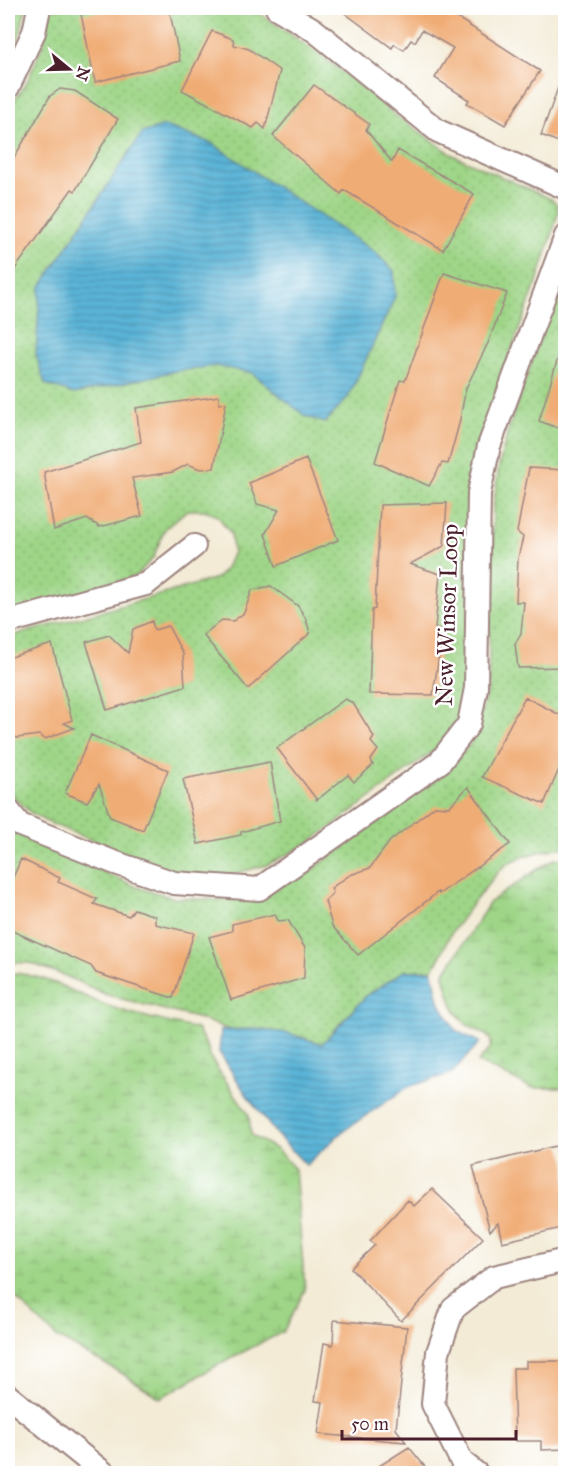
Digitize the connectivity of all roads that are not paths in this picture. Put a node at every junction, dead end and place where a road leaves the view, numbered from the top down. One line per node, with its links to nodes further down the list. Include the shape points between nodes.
1 (39, 8): 3 (street, via 34,32)
2 (277, 8): 4 (street, via 314,30 438,131)
3 (8, 87)
4 (566, 188)
5 (566, 236): 8 (street, New Winsor Loop, via 489,446 479,493 476,688 469,724 440,762 259,889 174,883 20,825)
6 (194, 546): 7 (street, via 146,584)
7 (8, 622)
8 (8, 810)
9 (566, 1260): 12 (street, via 494,1277 453,1309 438,1352 433,1404 462,1462)
10 (8, 1396): 11 (street)
11 (105, 1473)
12 (477, 1473)

